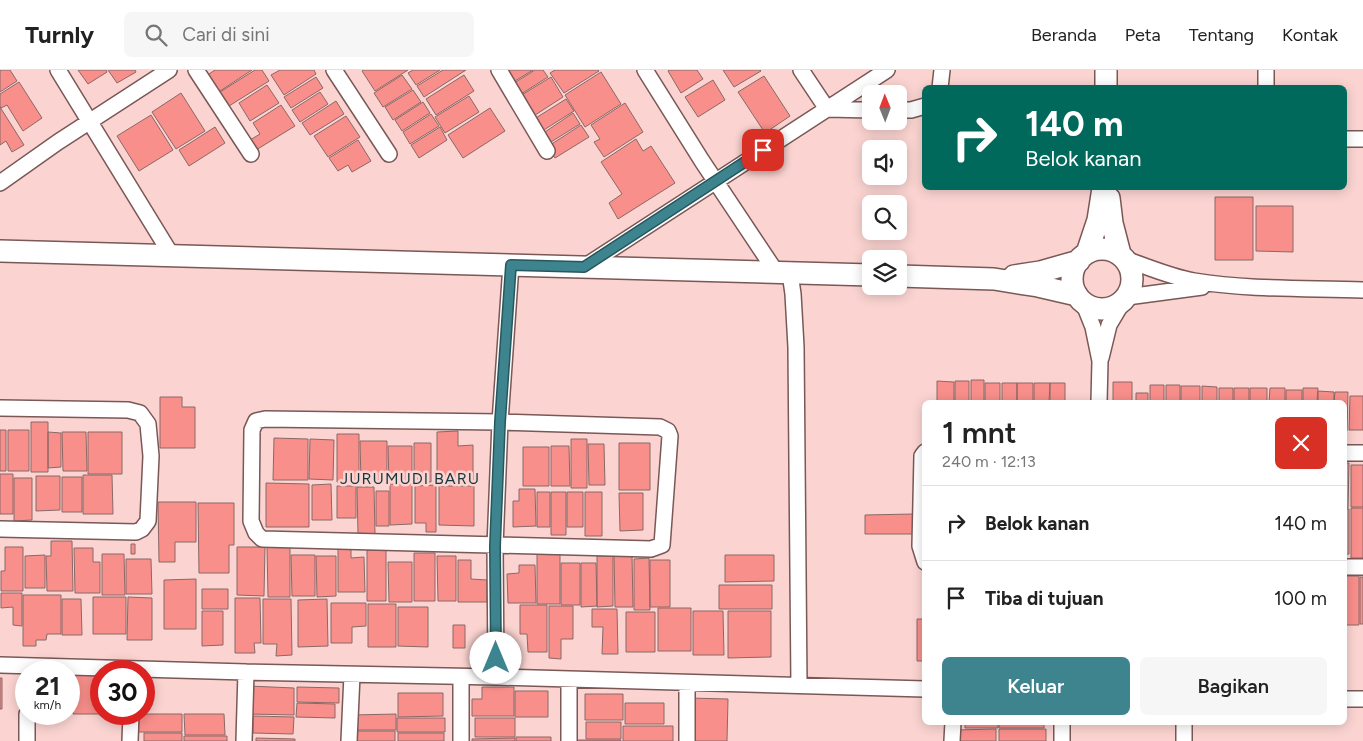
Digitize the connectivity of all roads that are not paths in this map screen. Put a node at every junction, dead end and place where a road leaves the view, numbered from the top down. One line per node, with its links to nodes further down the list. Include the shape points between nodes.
1 (58, 70): 19 (street)
2 (169, 70): 19 (street)
3 (196, 70): 23 (street)
4 (334, 70): 24 (street)
5 (499, 70): 22 (street)
6 (645, 70): 25 (street)
7 (801, 70): 16 (street)
8 (887, 70): 16 (street)
9 (942, 70): 12 (street)
10 (1106, 70): 13 (street)
11 (1266, 70): 14 (street)
12 (940, 85)
13 (1106, 85)
14 (1266, 85)
15 (922, 107): 18 (street)
16 (827, 109): 17 (street); 25 (street)
17 (862, 110)
18 (908, 110)
19 (90, 121): 26 (street); 30 (street)
20 (1347, 139): 21 (street)
21 (1363, 140)
22 (548, 151)
23 (251, 154)
24 (389, 154)
25 (716, 181): 34 (street); 35 (street)
26 (0, 183)
27 (1103, 190): 31 (street, via 1098,220)
28 (1108, 190): 32 (street, via 1112,223)
29 (0, 251): 30 (street)
30 (172, 256): 33 (street)
31 (1083, 257): 32 (street, via 1098,249 1109,250); 38 (street, via 1040,272); 41 (street, via 1075,267 1072,282)
32 (1122, 257): 39 (street, via 1158,271); 42 (street, via 1133,277 1132,288)
33 (511, 265): 34 (street); 46 (street)
34 (584, 267): 35 (street)
35 (783, 272): 36 (street); 64 (street, via 793,294 796,348)
36 (862, 275)
37 (907, 276): 38 (street)
38 (994, 279): 41 (street, via 1038,286)
39 (1228, 285): 40 (street); 42 (street, via 1160,291)
40 (1363, 290)
41 (1080, 299): 42 (street, via 1099,309 1107,309); 43 (street, via 1093,327)
42 (1124, 300): 43 (street, via 1109,325)
43 (1100, 362): 44 (street)
44 (1099, 400)
45 (0, 408): 50 (street, via 128,410 140,413 148,424 151,456 148,521 136,532)
46 (500, 422): 51 (street); 51 (street, via 660,427 670,436 662,545 651,549); 51 (street, via 265,419 256,421 252,430 251,521 256,534 262,539)
47 (1347, 453): 48 (street)
48 (1363, 453)
49 (922, 456): 52 (street)
50 (0, 530)
51 (495, 546): 61 (street)
52 (922, 552)
53 (1347, 568): 54 (street)
54 (1363, 568)
55 (0, 665): 56 (street)
56 (15, 667)
57 (155, 670): 58 (street)
58 (246, 672): 59 (street); 75 (street)
59 (352, 675): 60 (street); 76 (street)
60 (461, 676): 61 (street); 77 (street)
61 (496, 676): 62 (street)
62 (569, 679): 63 (street); 78 (street)
63 (687, 682): 64 (street); 79 (street)
64 (799, 685): 65 (street)
65 (922, 689)
66 (1347, 698): 67 (street)
67 (1363, 699)
68 (27, 725): 73 (street)
69 (131, 725): 74 (street)
70 (953, 725): 80 (street)
71 (1062, 725): 81 (street)
72 (1184, 725): 82 (street)
73 (27, 741)
74 (130, 741)
75 (244, 741)
76 (349, 741)
77 (461, 741)
78 (569, 741)
79 (687, 741)
80 (952, 741)
81 (1062, 741)
82 (1184, 741)

